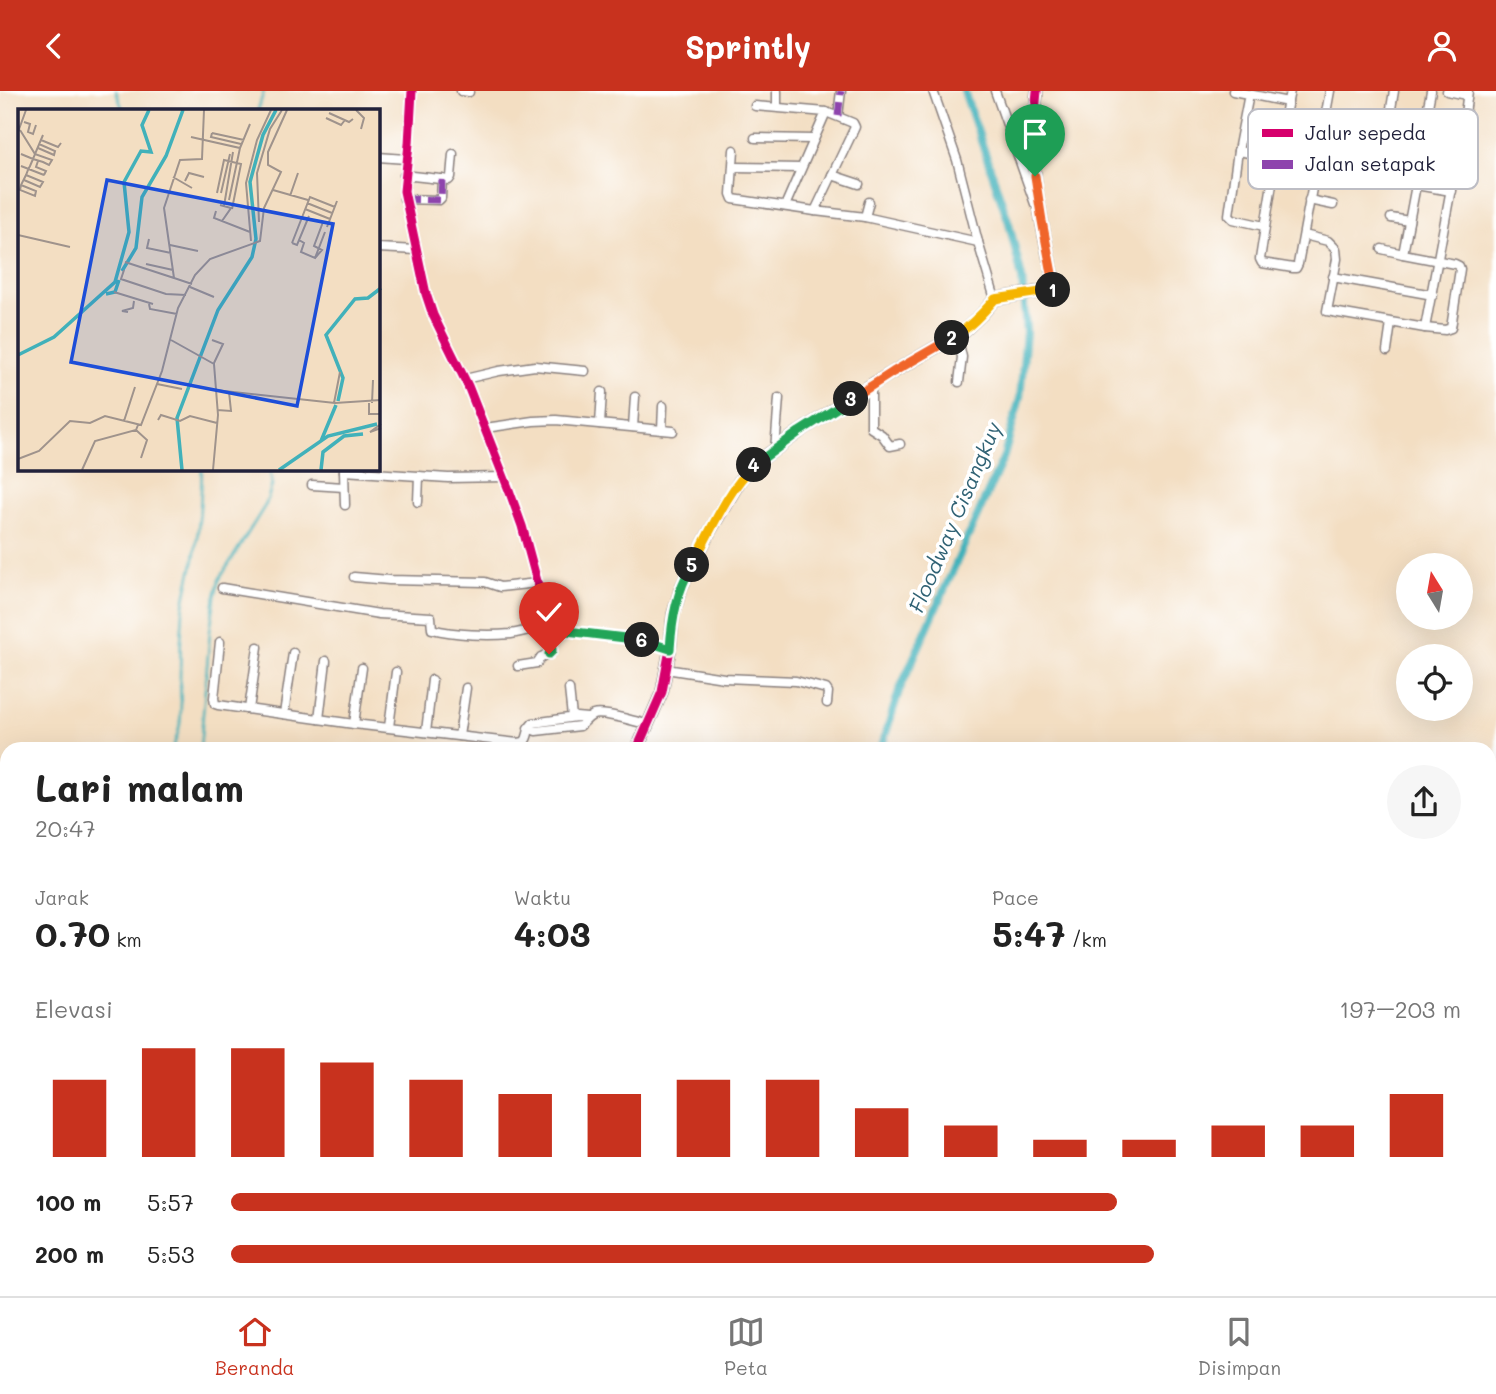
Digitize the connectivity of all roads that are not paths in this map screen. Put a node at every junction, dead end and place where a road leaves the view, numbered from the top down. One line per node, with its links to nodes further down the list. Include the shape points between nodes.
1 (412, 91): 31 (street)
2 (777, 91): 17 (street)
3 (841, 91): 23 (street)
4 (933, 91): 55 (street)
5 (995, 91): 51 (street)
6 (1037, 91): 51 (street, via 1035,176)
7 (1233, 91): 14 (street)
8 (1290, 91): 15 (street)
9 (1329, 91): 19 (street)
10 (1394, 91): 20 (street)
11 (1431, 91): 21 (street)
12 (1447, 91): 13 (street)
13 (1468, 93)
14 (1249, 94): 15 (street); 27 (street)
15 (1288, 102): 18 (street)
16 (755, 106): 17 (street)
17 (778, 107): 22 (street)
18 (1286, 109)
19 (1326, 109)
20 (1391, 109)
21 (1428, 109)
22 (826, 113): 23 (street); 25 (street)
23 (838, 116): 35 (street, via 855,127)
24 (755, 138): 25 (street)
25 (813, 139): 33 (street)
26 (734, 150): 32 (street)
27 (1238, 152): 29 (street); 53 (street, via 1228,215)
28 (453, 154): 36 (street, via 451,177)
29 (1248, 154)
30 (380, 157): 31 (street)
31 (407, 159): 34 (street)
32 (734, 167): 33 (street); 47 (street, via 733,198)
33 (801, 168): 47 (street)
34 (404, 175): 36 (street); 43 (street)
35 (832, 175): 37 (street); 48 (street)
36 (442, 179): 43 (street, via 439,200)
37 (859, 184)
38 (1271, 189): 53 (street)
39 (1311, 189): 44 (street)
40 (1414, 189): 52 (street)
41 (1444, 189): 42 (street)
42 (1451, 191): 60 (street)
43 (404, 199): 58 (street)
44 (1309, 200): 46 (street); 54 (street)
45 (870, 202): 49 (street)
46 (1333, 205)
47 (785, 206): 48 (street)
48 (815, 211): 49 (street)
49 (865, 217): 55 (street)
50 (1391, 218): 52 (street)
51 (1042, 221): 63 (street, via 1055,289)
52 (1409, 221): 59 (street)
53 (1264, 226): 54 (street, via 1262,263 1296,268)
54 (1304, 235): 61 (street, via 1328,241 1336,249)
55 (978, 242): 63 (street)
56 (380, 248): 58 (street)
57 (1382, 249): 59 (street)
58 (416, 250): 69 (street, via 429,304)
59 (1403, 254): 60 (street)
60 (1438, 261): 62 (street); 65 (street, via 1459,267 1452,325 1445,330)
61 (1334, 278): 62 (street); 64 (street, via 1327,311)
62 (1433, 295): 65 (street)
63 (997, 298): 66 (street)
64 (1391, 323): 65 (street); 67 (street)
65 (1426, 328)
66 (957, 335): 70 (street, via 962,356); 71 (street)
67 (1387, 351)
68 (585, 371): 69 (street, via 535,366)
69 (465, 379): 77 (street)
70 (959, 382)
71 (871, 385): 81 (street, via 871,428 890,446); 82 (street)
72 (602, 392): 76 (street)
73 (635, 397): 78 (street)
74 (779, 398): 82 (street)
75 (663, 406): 79 (street)
76 (600, 424): 77 (street, via 556,420); 78 (street)
77 (485, 428): 86 (street)
78 (632, 428): 79 (street)
79 (662, 430): 80 (street)
80 (673, 431)
81 (900, 444)
82 (775, 450): 97 (street, via 741,479 686,576 673,615)
83 (344, 471): 88 (street)
84 (356, 471): 85 (street)
85 (419, 476): 86 (street); 89 (street)
86 (504, 477): 92 (street)
87 (312, 485): 88 (street)
88 (344, 487): 90 (street)
89 (418, 502)
90 (345, 505)
91 (354, 577): 92 (street, via 485,582 500,587)
92 (537, 583): 94 (street)
93 (222, 588): 94 (street, via 379,614 430,617 432,629 444,631 479,635)
94 (550, 629): 97 (street, via 643,640); 100 (street, via 551,653 537,663)
95 (220, 642): 108 (street, via 215,704)
96 (258, 647): 108 (street)
97 (670, 649): 102 (street)
98 (293, 653): 109 (street)
99 (327, 661): 112 (street)
100 (518, 666)
101 (362, 669): 113 (street)
102 (666, 669): 107 (street, via 724,678 796,681 826,689); 114 (street)
103 (396, 672): 115 (street)
104 (432, 680): 117 (street)
105 (466, 688): 118 (street)
106 (569, 689): 110 (street)
107 (827, 703)
108 (249, 709): 109 (street)
109 (284, 714): 112 (street)
110 (572, 717): 111 (street); 116 (street)
111 (587, 718): 114 (street, via 596,713); 116 (street, via 580,726)
112 (319, 719): 113 (street)
113 (354, 723): 115 (street)
114 (648, 724): 119 (street)
115 (389, 727): 117 (street)
116 (528, 728): 118 (street, via 524,742)
117 (426, 732): 118 (street)
118 (459, 736)
119 (639, 742)

